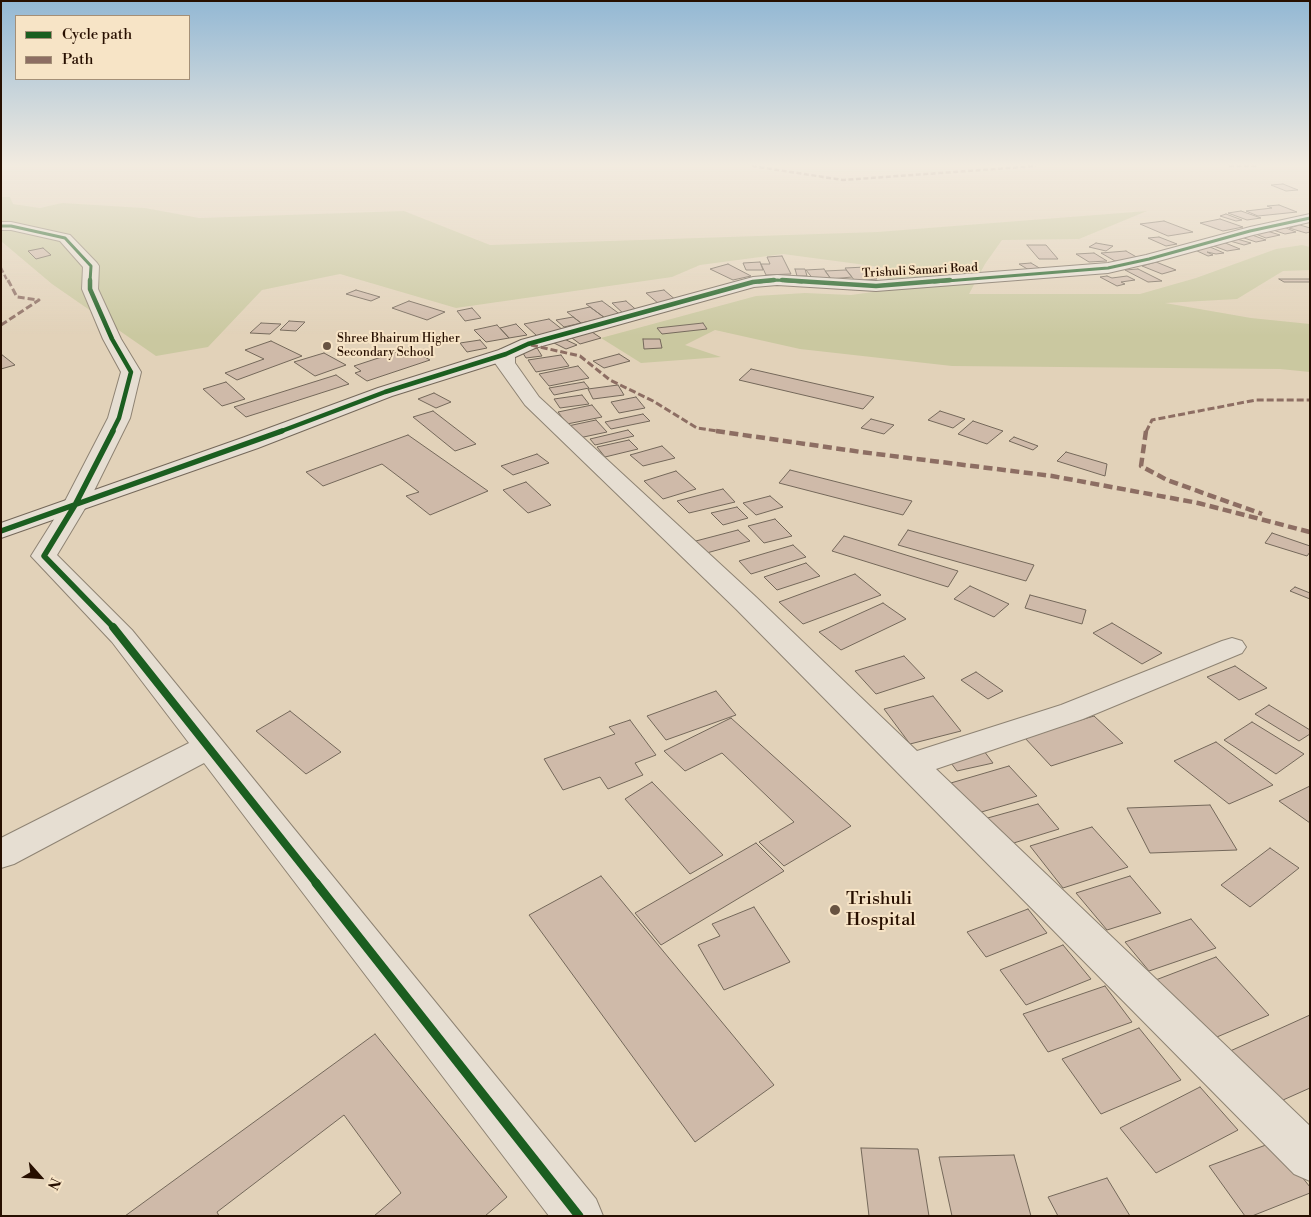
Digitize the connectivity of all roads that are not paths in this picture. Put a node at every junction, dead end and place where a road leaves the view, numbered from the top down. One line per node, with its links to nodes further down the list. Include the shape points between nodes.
1 (1288, 223): 3 (street, Trishuli Samari Road, via 1108,268 876,286 777,280 754,282 528,344)
2 (1, 226): 4 (street, via 65,238 91,266 90,289 112,339 132,372 119,418)
3 (506, 354): 4 (street, Trishuli Samari Road, via 385,392); 8 (street, via 505,363 532,401 746,603)
4 (75, 505): 5 (street, Trishuli Samari Road); 7 (street, via 44,556 122,636)
5 (1, 531)
6 (1232, 647): 8 (street, via 1072,712)
7 (209, 747): 9 (street); 11 (street)
8 (911, 765): 10 (street)
9 (1, 854)
10 (1310, 1158)
11 (579, 1216)

